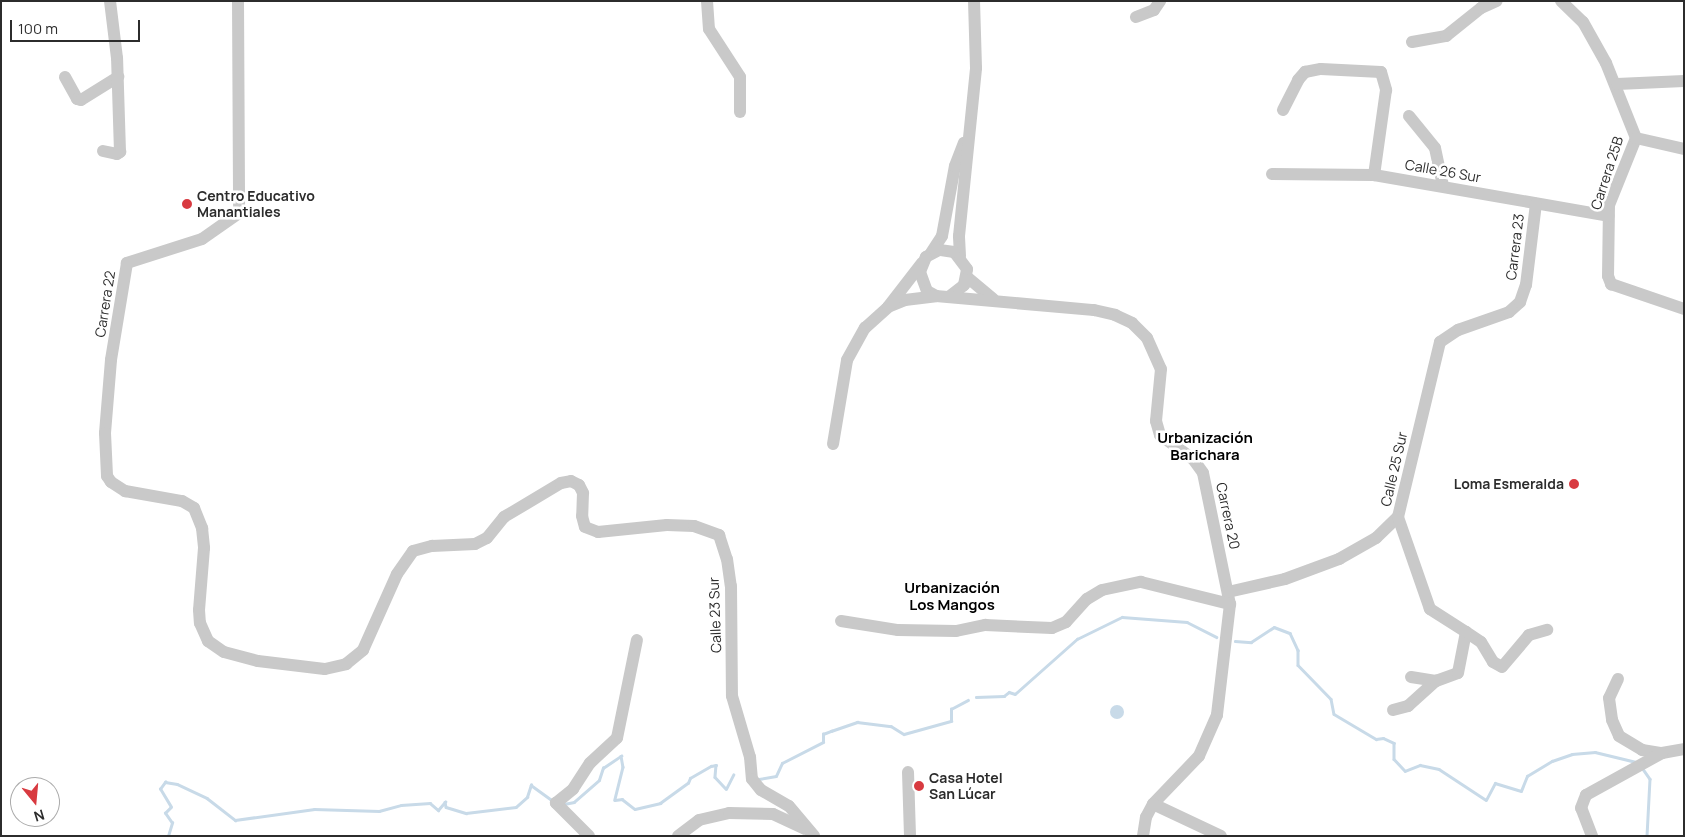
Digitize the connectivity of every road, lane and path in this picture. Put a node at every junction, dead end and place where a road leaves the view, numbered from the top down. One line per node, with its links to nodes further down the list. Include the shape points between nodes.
1 (110, 1): 10 (street)
2 (238, 1): 38 (street, Carrera 22, via 239,213 202,239 127,263 111,360 105,433 107,476 125,491 182,501 194,508 204,548 199,610 203,633 208,641 224,652 258,661 325,669 346,664 362,650 397,574 413,551 432,546 475,544)
3 (707, 1): 15 (street, via 709,29 740,77)
4 (974, 1): 17 (street, via 976,68)
5 (1160, 1): 8 (street, via 1154,10)
6 (1497, 1): 9 (street, via 1480,8 1446,36)
7 (1561, 1): 13 (street, Carrera 25B, via 1583,22)
8 (1136, 17)
9 (1412, 42)
10 (118, 76): 11 (street, via 81,100 77,99); 20 (street, via 120,152)
11 (65, 78)
12 (1684, 81): 13 (street)
13 (1617, 84): 18 (street, Carrera 25B)
14 (1283, 110): 22 (street, via 1298,80 1306,72 1381,72 1386,90)
15 (740, 112)
16 (1409, 116): 23 (street, via 1435,148)
17 (968, 134): 26 (street, via 955,166 942,236); 27 (street)
18 (1636, 138): 19 (street); 25 (street, Carrera 25B)
19 (1684, 149)
20 (103, 150)
21 (1272, 174): 22 (street, Calle 26 Sur)
22 (1374, 175): 23 (street, Calle 26 Sur)
23 (1443, 185): 24 (street, Calle 26 Sur)
24 (1536, 204): 25 (street, Calle 26 Sur); 35 (street, Carrera 23, via 1526,285 1520,302 1498,317)
25 (1608, 216): 34 (street, Carrera 25B, via 1610,284)
26 (931, 253): 27 (street, via 946,250); 28 (street)
27 (960, 256): 29 (street)
28 (922, 262): 30 (street, via 921,282); 33 (street)
29 (967, 277): 31 (street, via 958,292); 32 (street)
30 (936, 296): 31 (street); 33 (street, via 905,300)
31 (950, 296): 32 (street, Carrera 20)
32 (994, 299): 39 (street, Carrera 20, via 1115,315 1132,323 1147,338 1161,369 1157,427 1166,441 1193,459 1204,474)
33 (888, 307): 36 (street, via 865,328 847,360)
34 (1684, 309)
35 (1447, 335): 37 (street, Calle 25 Sur, via 1440,342 1434,358 1424,410 1412,447 1405,499)
36 (833, 444)
37 (1398, 517): 39 (street, Calle 25 Sur, via 1376,538 1339,559); 42 (street, via 1430,609)
38 (487, 538): 52 (street, Calle 23 Sur, via 504,517 561,483 571,481 579,485 583,493 585,527 598,532 667,525 694,526 719,535 731,586 732,696 750,758 752,779 762,790 788,806)
39 (1229, 598): 40 (street, Calle 25 Sur, via 1130,582 1094,595 1066,622 1052,628 985,625 956,630 898,630); 51 (street, Carrera 20, via 1221,685 1212,732 1200,756)
40 (841, 622)
41 (1547, 630): 42 (street, via 1529,635 1502,667 1493,662 1481,642)
42 (1466, 632): 46 (street, via 1460,670)
43 (637, 640): 53 (street, via 617,738 596,757 573,789 556,803)
44 (1410, 677): 46 (street)
45 (1618, 680): 49 (street, via 1609,698 1615,729 1630,745)
46 (1436, 681): 47 (street, via 1408,706)
47 (1393, 710)
48 (1684, 749): 49 (street)
49 (1662, 753): 58 (street, via 1592,790 1582,801 1581,808)
50 (908, 772): 55 (street)
51 (1153, 804): 56 (street, Carrera 20); 57 (street)
52 (814, 835): 54 (street, via 774,814 728,813 699,820)
53 (589, 836)
54 (678, 836)
55 (910, 836)
56 (1142, 836)
57 (1221, 836)
58 (1592, 836)

